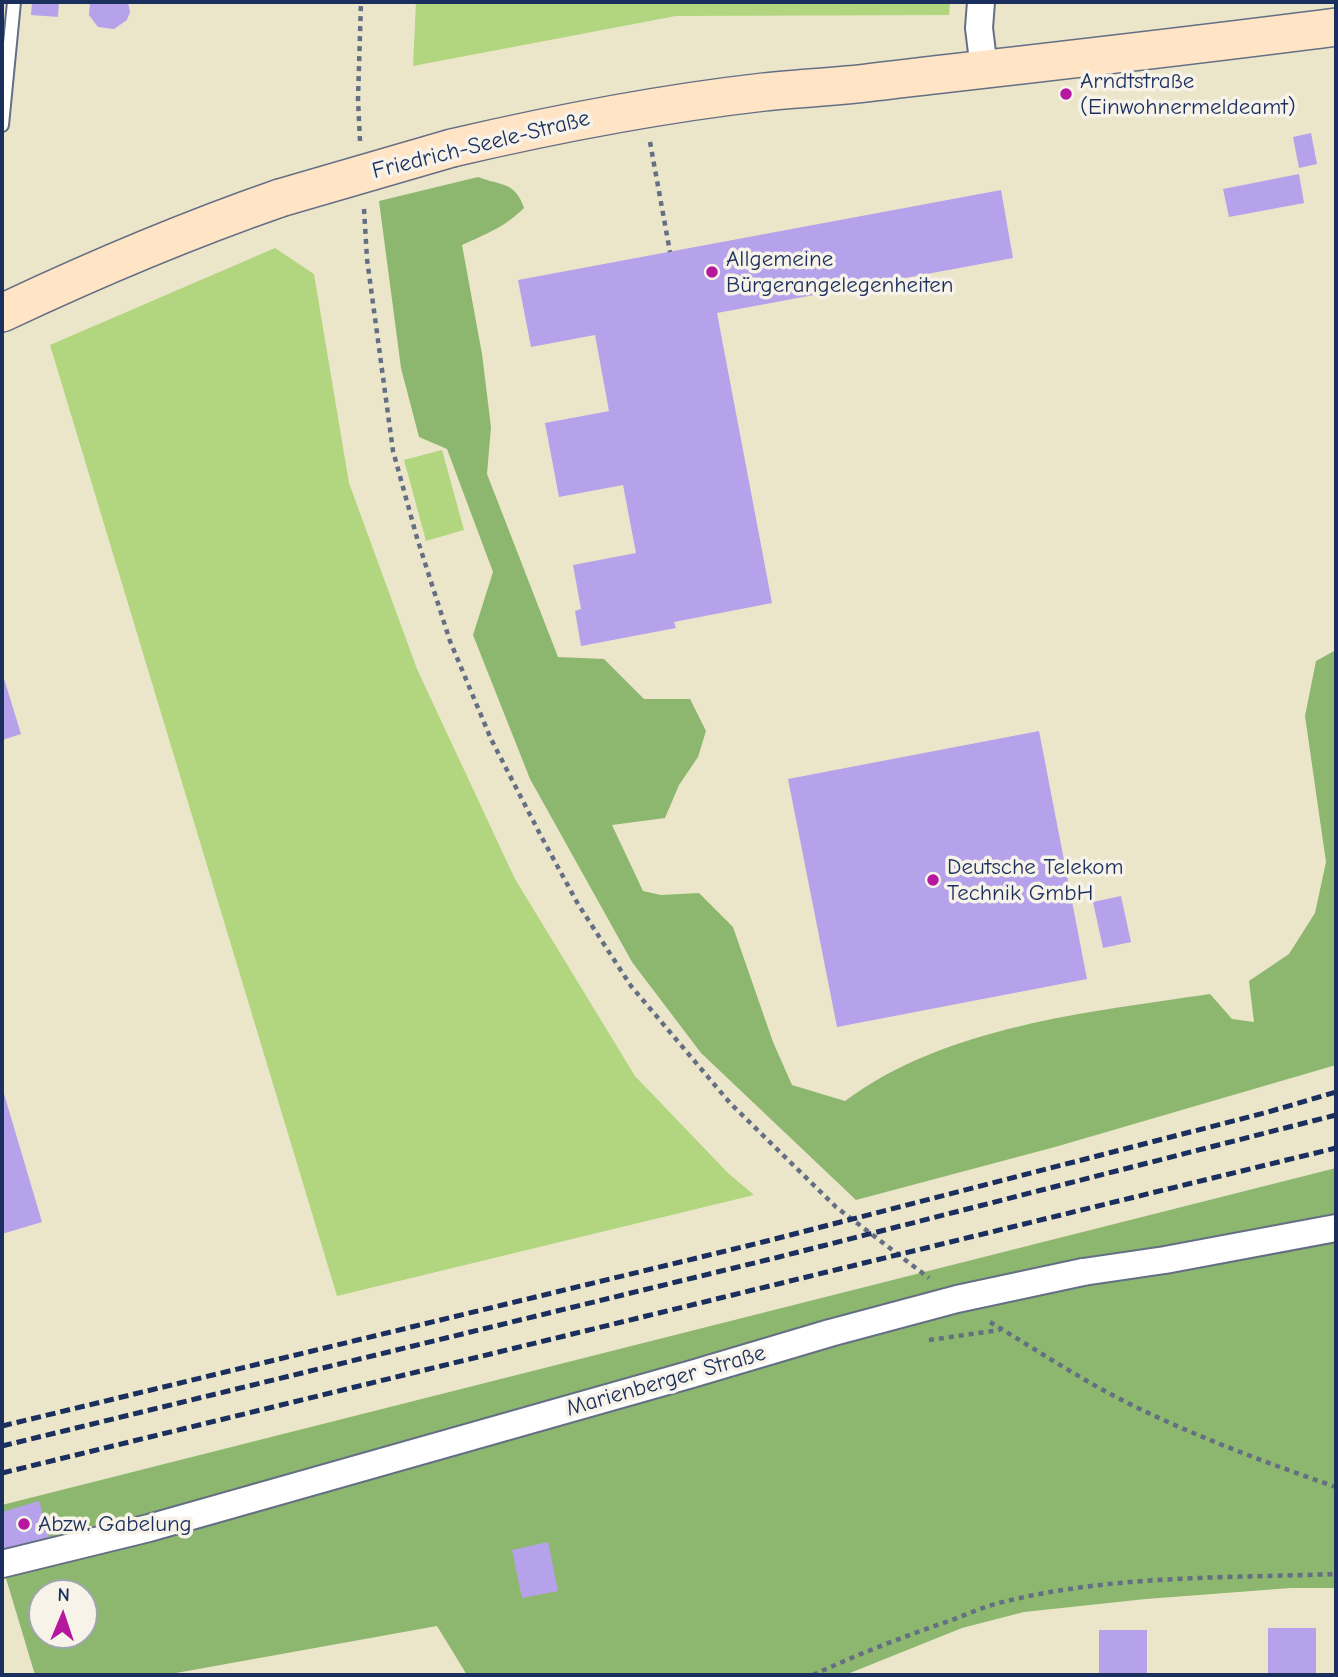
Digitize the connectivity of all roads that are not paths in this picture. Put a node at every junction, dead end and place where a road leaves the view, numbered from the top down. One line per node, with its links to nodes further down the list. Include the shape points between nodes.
1 (14, 2): 5 (lane)
2 (981, 2): 4 (street)
3 (1336, 27): 4 (street, Friedrich-Seele-Straße)
4 (984, 69): 6 (street, Friedrich-Seele-Straße, bridge, via 658,106 452,148 280,198 158,243)
5 (2, 125)
6 (2, 313)
7 (1336, 1228): 8 (street, Marienberger Straße, bridge, via 957,1299 149,1528)
8 (2, 1564)

